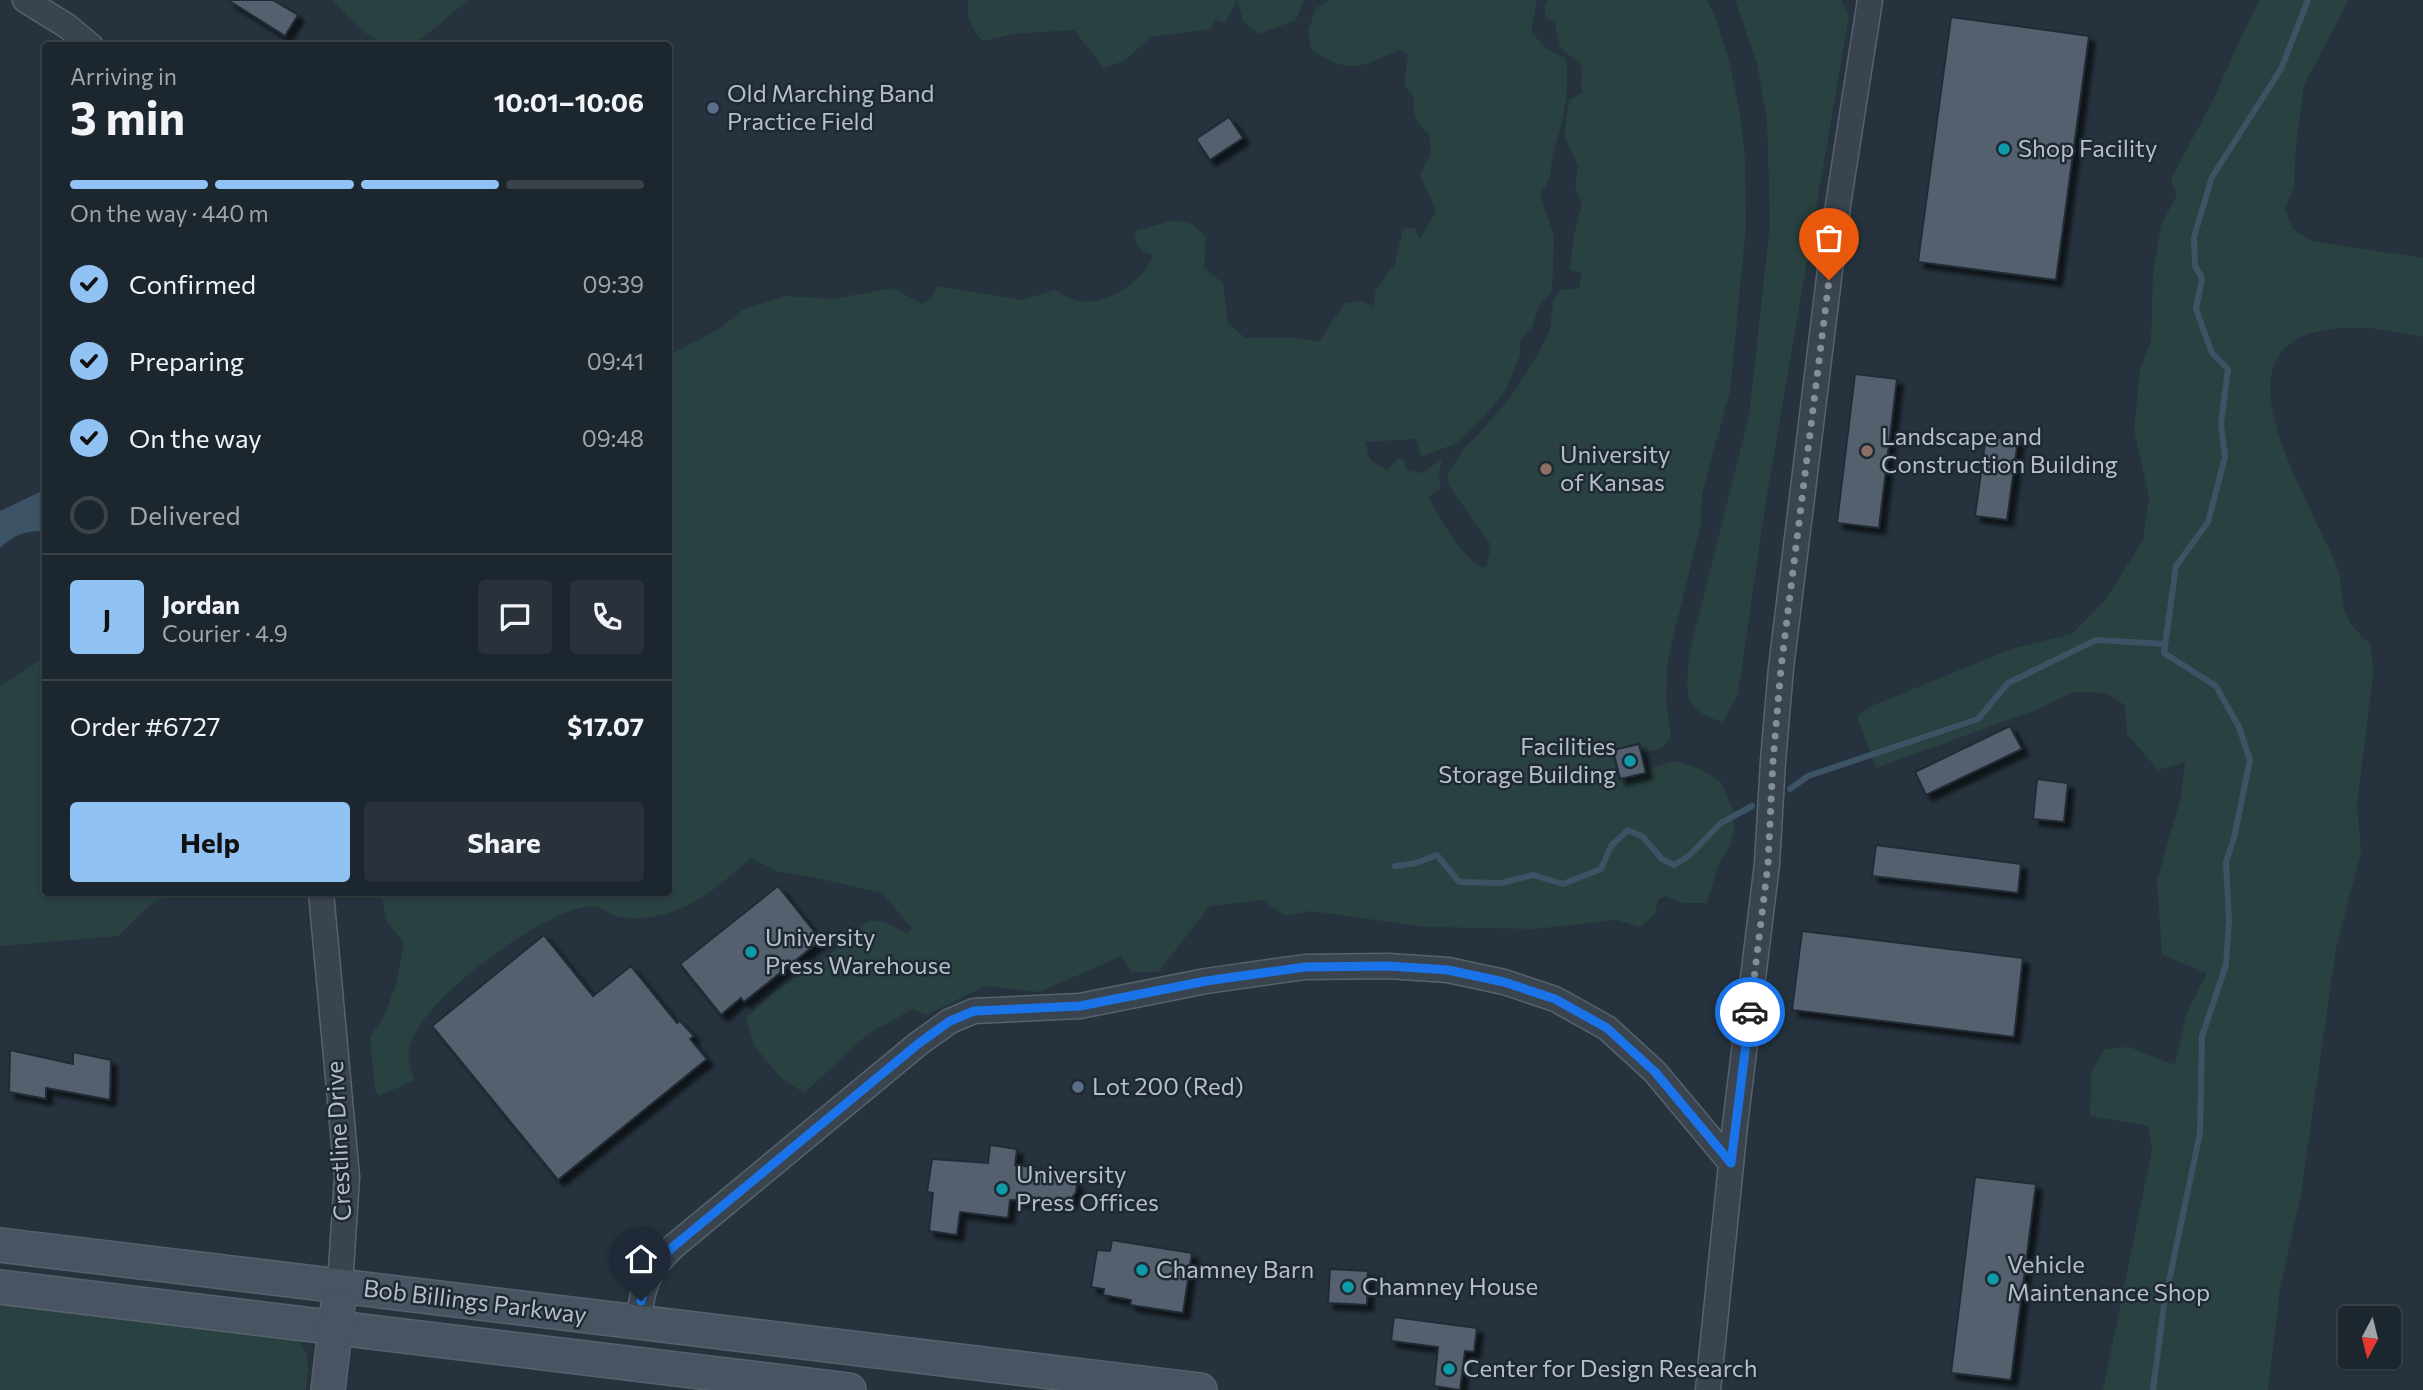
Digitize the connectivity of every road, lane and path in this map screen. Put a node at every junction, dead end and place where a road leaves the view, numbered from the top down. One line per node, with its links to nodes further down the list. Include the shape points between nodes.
1 (25, 0): 3 (street)
2 (1870, 0): 5 (street, via 1838,205 1782,654 1768,864)
3 (86, 42)
4 (321, 896): 7 (street, Crestline Drive, via 347,1177)
5 (1731, 1163): 9 (street, via 1655,1072 1607,1028 1555,999 1448,970 1305,967 1080,1006 974,1011 950,1021 918,1044 674,1246 646,1281); 14 (street)
6 (0, 1245): 7 (main road, Bob Billings Parkway)
7 (340, 1285): 9 (main road, Bob Billings Parkway); 10 (main road, Crestline Drive)
8 (0, 1287): 10 (main road, Bob Billings Parkway)
9 (638, 1322): 13 (main road, Bob Billings Parkway)
10 (335, 1328): 11 (main road, Crestline Drive); 12 (main road, Bob Billings Parkway)
11 (328, 1390)
12 (849, 1390)
13 (1200, 1390)
14 (1708, 1390)

